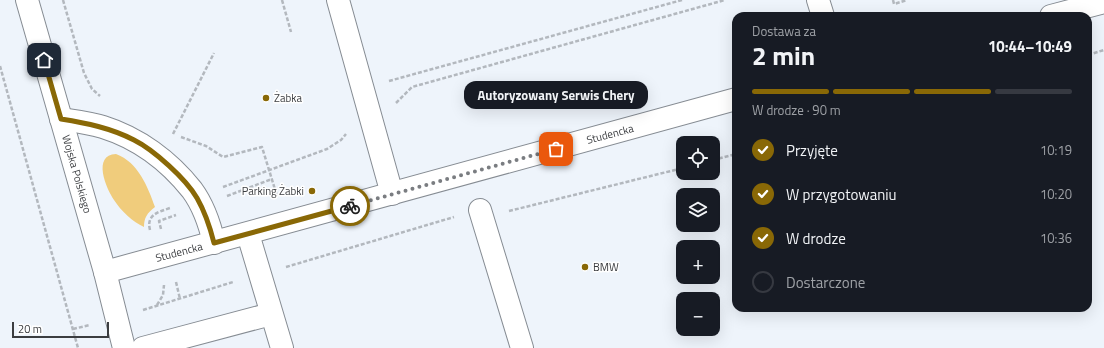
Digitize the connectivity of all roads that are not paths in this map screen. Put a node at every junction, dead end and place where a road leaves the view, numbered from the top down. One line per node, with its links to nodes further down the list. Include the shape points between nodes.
1 (27, 0): 8 (street, Wojska Polskiego)
2 (338, 0): 9 (street)
3 (818, 0): 5 (street)
4 (1104, 2): 6 (street)
5 (822, 12)
6 (1066, 12)
7 (732, 100): 9 (street, Studencka)
8 (61, 119): 12 (street, via 90,124 124,135 165,162 196,198 208,220); 13 (street, Wojska Polskiego)
9 (392, 194): 11 (street, Studencka)
10 (480, 210): 18 (street)
11 (248, 234): 12 (street, Studencka); 14 (street)
12 (214, 243): 13 (street, Studencka)
13 (105, 272): 15 (street, Wojska Polskiego)
14 (272, 314): 16 (street); 17 (street)
15 (124, 348)
16 (143, 348)
17 (282, 348)
18 (522, 348)

